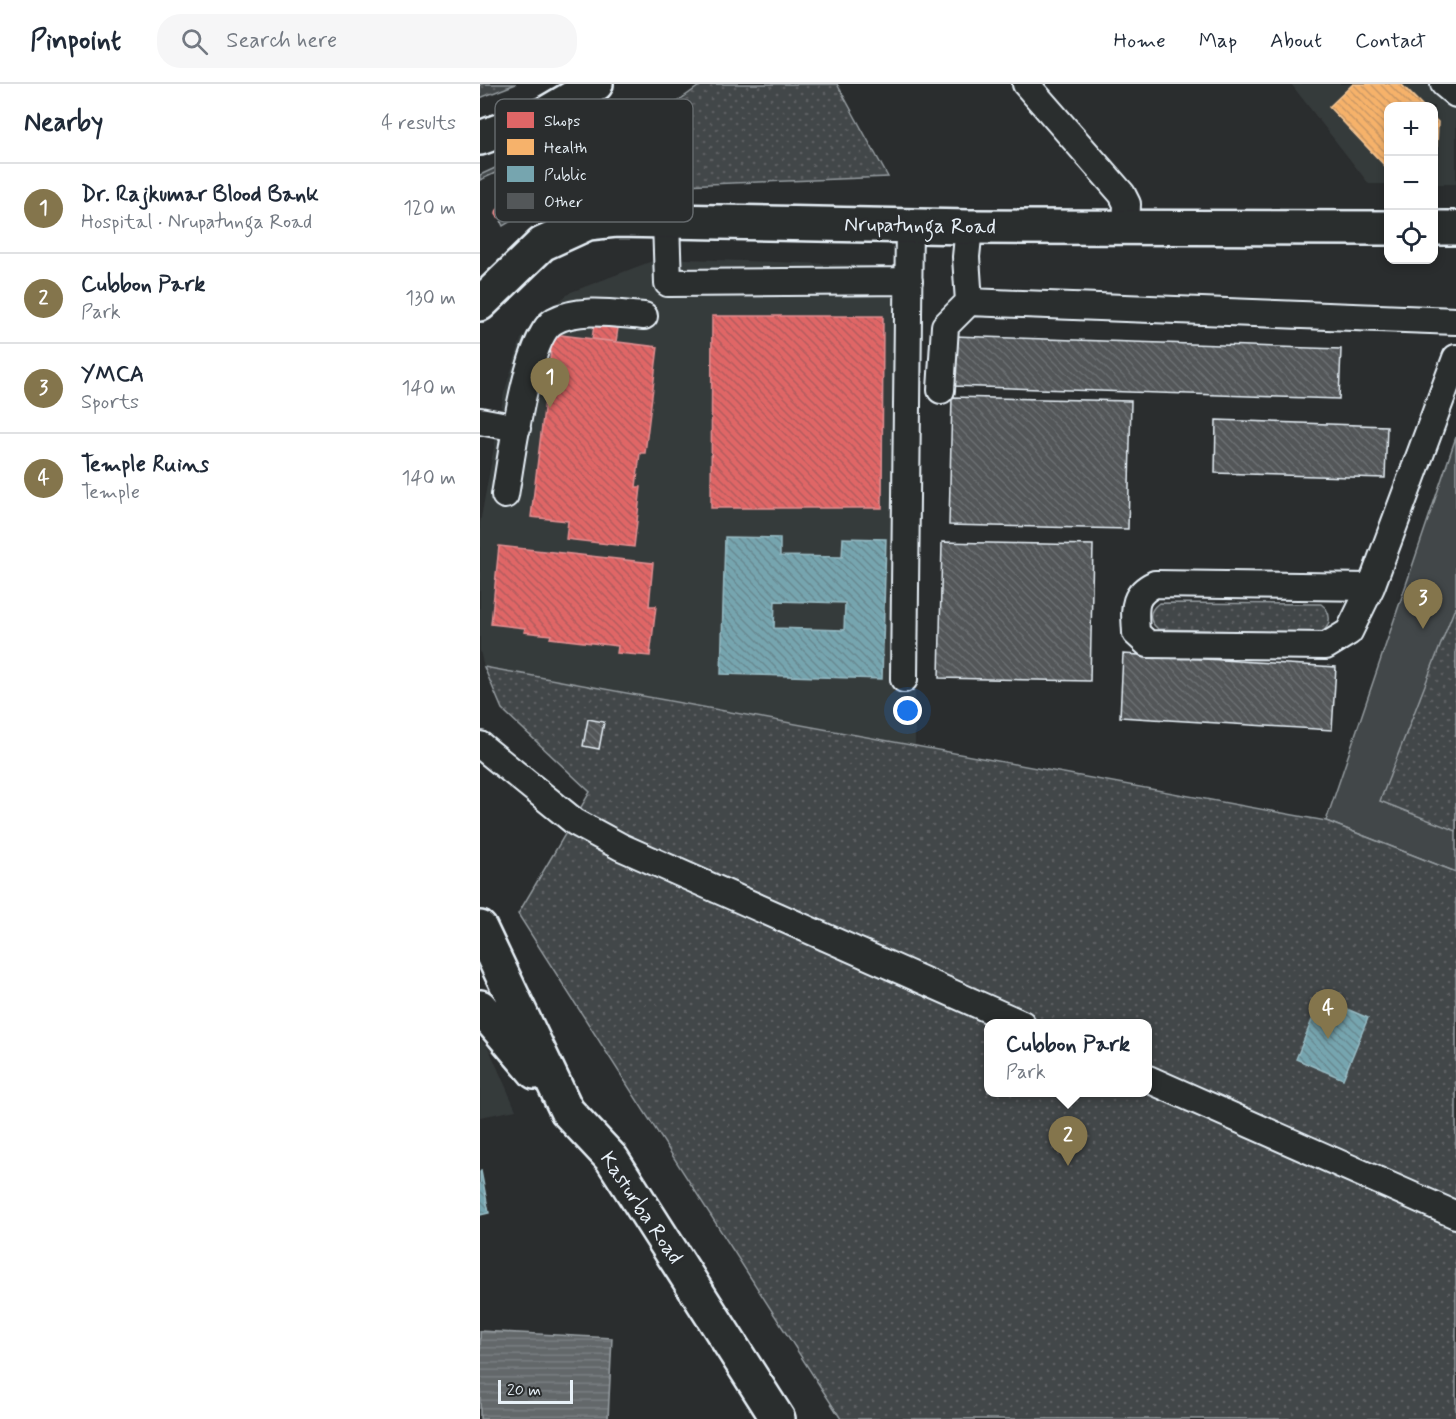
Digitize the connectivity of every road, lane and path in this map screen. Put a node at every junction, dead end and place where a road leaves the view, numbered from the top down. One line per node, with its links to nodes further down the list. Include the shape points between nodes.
1 (597, 84): 5 (main road)
2 (1026, 84): 13 (street, via 1122,194 1127,204)
3 (1444, 84): 4 (street)
4 (1456, 94)
5 (571, 99)
6 (495, 132): 7 (main road)
7 (480, 138)
8 (693, 221): 11 (main road, Nrupatunga Road)
9 (591, 222): 19 (main road, Nrupatunga Road, via 542,244)
10 (666, 222): 17 (street, via 668,284)
11 (909, 225): 12 (main road, Nrupatunga Road); 17 (street)
12 (969, 227): 13 (main road, Nrupatunga Road); 18 (street)
13 (1126, 228): 14 (main road, Nrupatunga Road)
14 (1384, 228)
15 (1438, 228): 16 (main road)
16 (1456, 228)
17 (909, 281): 28 (street)
18 (969, 302): 21 (street); 23 (street, via 945,327)
19 (480, 304)
20 (644, 316): 25 (street, via 580,313 552,322 539,340)
21 (1456, 321)
22 (1456, 358): 27 (street)
23 (941, 390)
24 (480, 421): 25 (street)
25 (517, 428): 26 (street)
26 (505, 495)
27 (1371, 587): 27 (street, via 1349,632 1326,646 1148,644 1136,633 1136,603 1143,590 1155,584)
28 (904, 679)
29 (480, 745): 32 (street, via 575,822 621,847)
30 (480, 928): 34 (main road, Kasturba Road)
31 (480, 1006): 34 (main road)
32 (1013, 1019)
33 (1152, 1081): 35 (street)
34 (567, 1111): 36 (main road, Kasturba Road, via 612,1159)
35 (1456, 1215)
36 (778, 1419)

